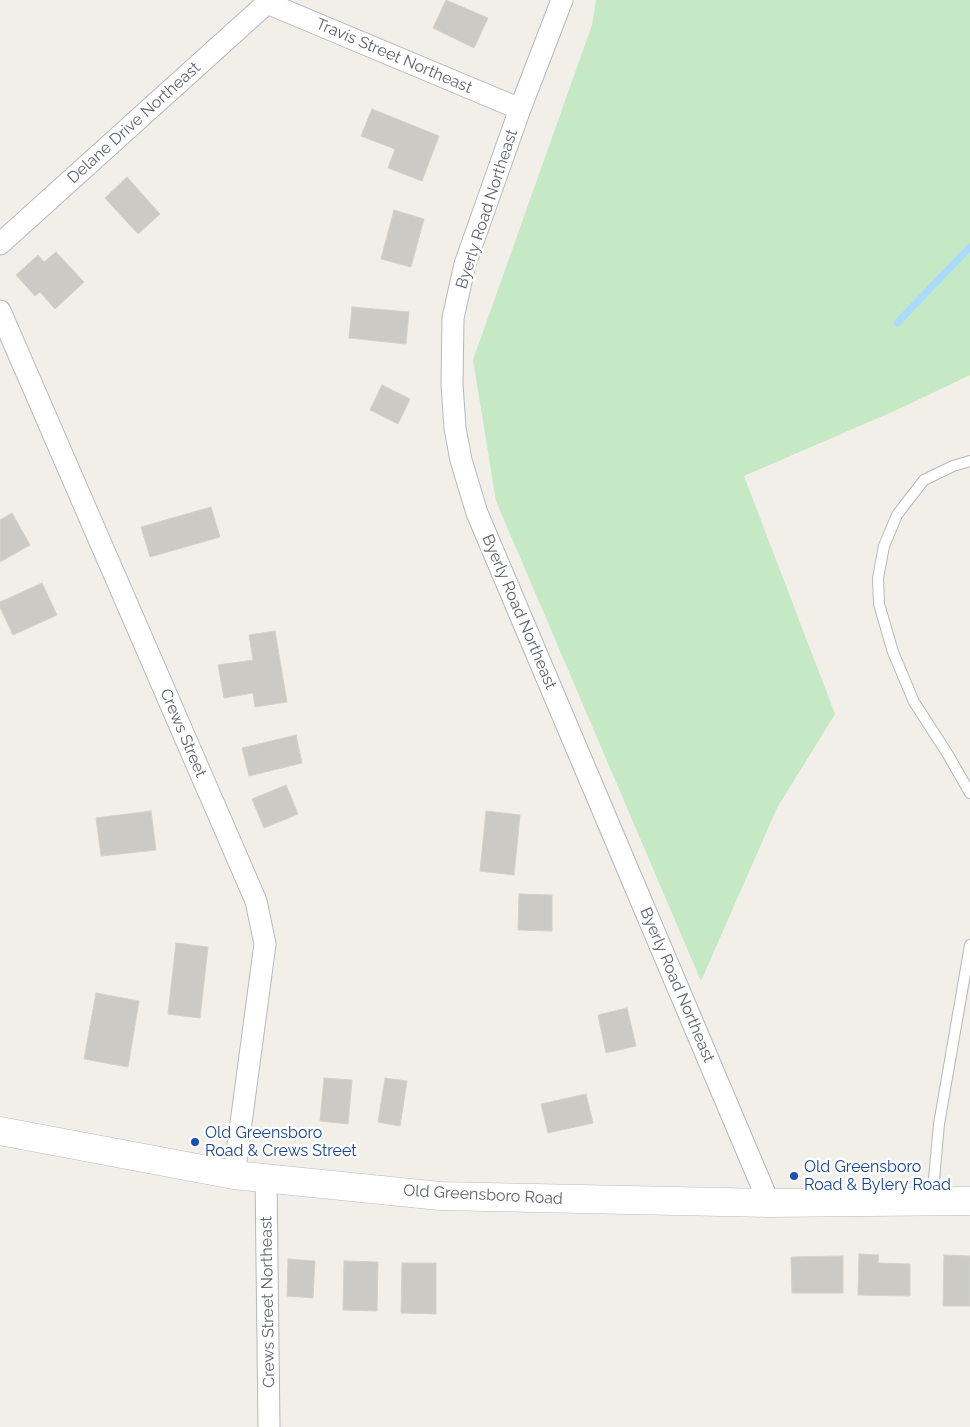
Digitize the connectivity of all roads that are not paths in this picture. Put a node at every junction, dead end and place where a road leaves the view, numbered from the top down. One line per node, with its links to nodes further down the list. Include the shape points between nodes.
1 (562, 0): 3 (street, Byerly Road Northeast)
2 (267, 3): 3 (street, Travis Street Northeast); 4 (street, Delane Drive Northeast)
3 (520, 109): 14 (street, Byerly Road Northeast, via 465,264 453,318 452,384 461,460 477,513)
4 (0, 244)
5 (0, 311): 10 (street, Crews Street, via 256,901 264,944)
6 (970, 461): 7 (lane, via 924,480 898,515 884,546 878,578 879,604 914,702)
7 (970, 793)
8 (970, 945): 13 (lane, via 939,1124)
9 (0, 1131): 10 (street, Old Greensboro Road)
10 (234, 1175): 11 (street, Old Greensboro Road)
11 (266, 1177): 14 (street, Old Greensboro Road, via 440,1196); 15 (street, Crews Street Northeast)
12 (970, 1201): 13 (street, Old Greensboro Road)
13 (932, 1202): 14 (street, Old Greensboro Road)
14 (769, 1203)
15 (269, 1427)

